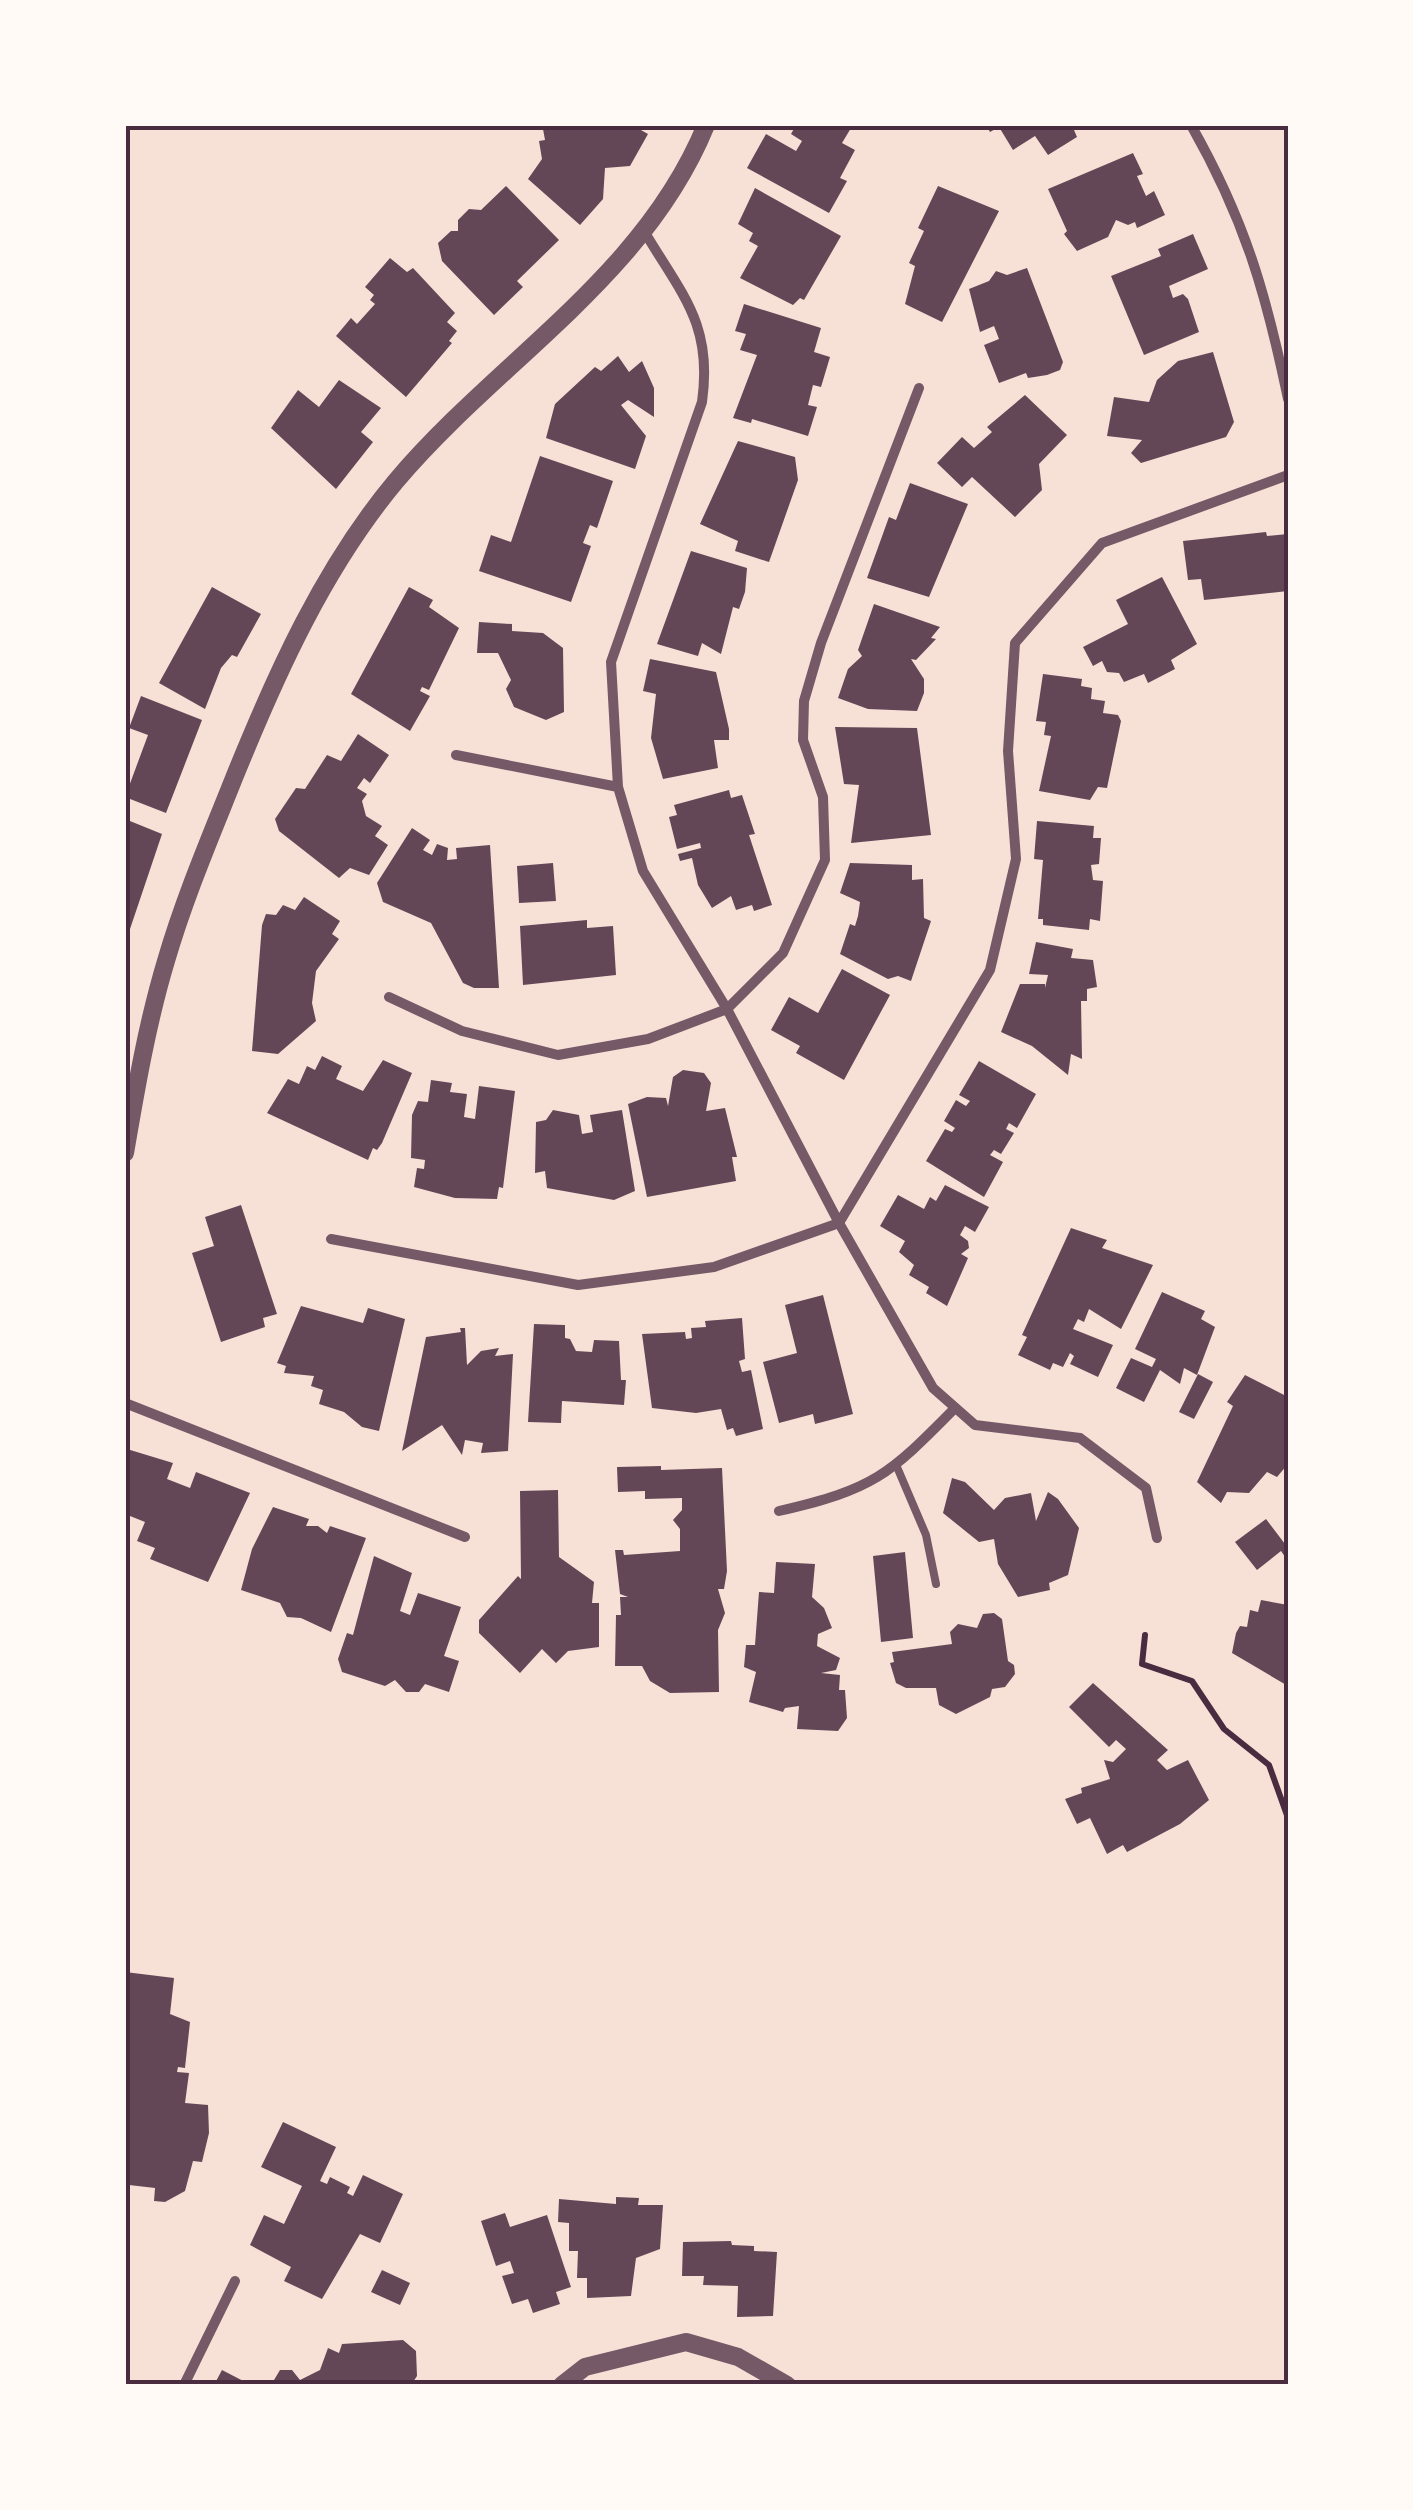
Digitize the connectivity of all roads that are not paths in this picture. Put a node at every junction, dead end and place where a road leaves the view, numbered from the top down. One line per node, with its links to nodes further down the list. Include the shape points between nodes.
1 (706, 125): 3 (street)
2 (1191, 125): 5 (street, via 1235,209 1265,288)
3 (644, 231): 8 (street, via 700,324 707,364 702,402 611,662); 11 (street, via 568,318 410,466 351,539 263,706 206,850 166,962)
4 (920, 388): 10 (street, via 804,701 803,740 823,797 826,860 783,954)
5 (1288, 398)
6 (1288, 476): 12 (street, via 1102,542 1015,642 1008,752 1016,859 990,970)
7 (456, 755): 8 (street)
8 (618, 786): 10 (street, via 643,871)
9 (389, 997): 10 (street, via 462,1031 558,1055 648,1039)
10 (727, 1009): 12 (street)
11 (125, 1153)
12 (839, 1223): 13 (street, via 714,1266 578,1285); 15 (street, via 932,1388)
13 (332, 1239)
14 (125, 1403): 18 (street)
15 (955, 1408): 16 (street); 19 (street, via 975,1425 1080,1438 1146,1488)
16 (897, 1467): 17 (street, via 841,1496); 20 (lane, via 926,1535)
17 (778, 1511)
18 (465, 1537)
19 (1157, 1538)
20 (936, 1584)
21 (235, 2280): 22 (street)
22 (184, 2385)
23 (562, 2385): 24 (street, via 585,2366 686,2342 738,2357)
24 (787, 2385)

